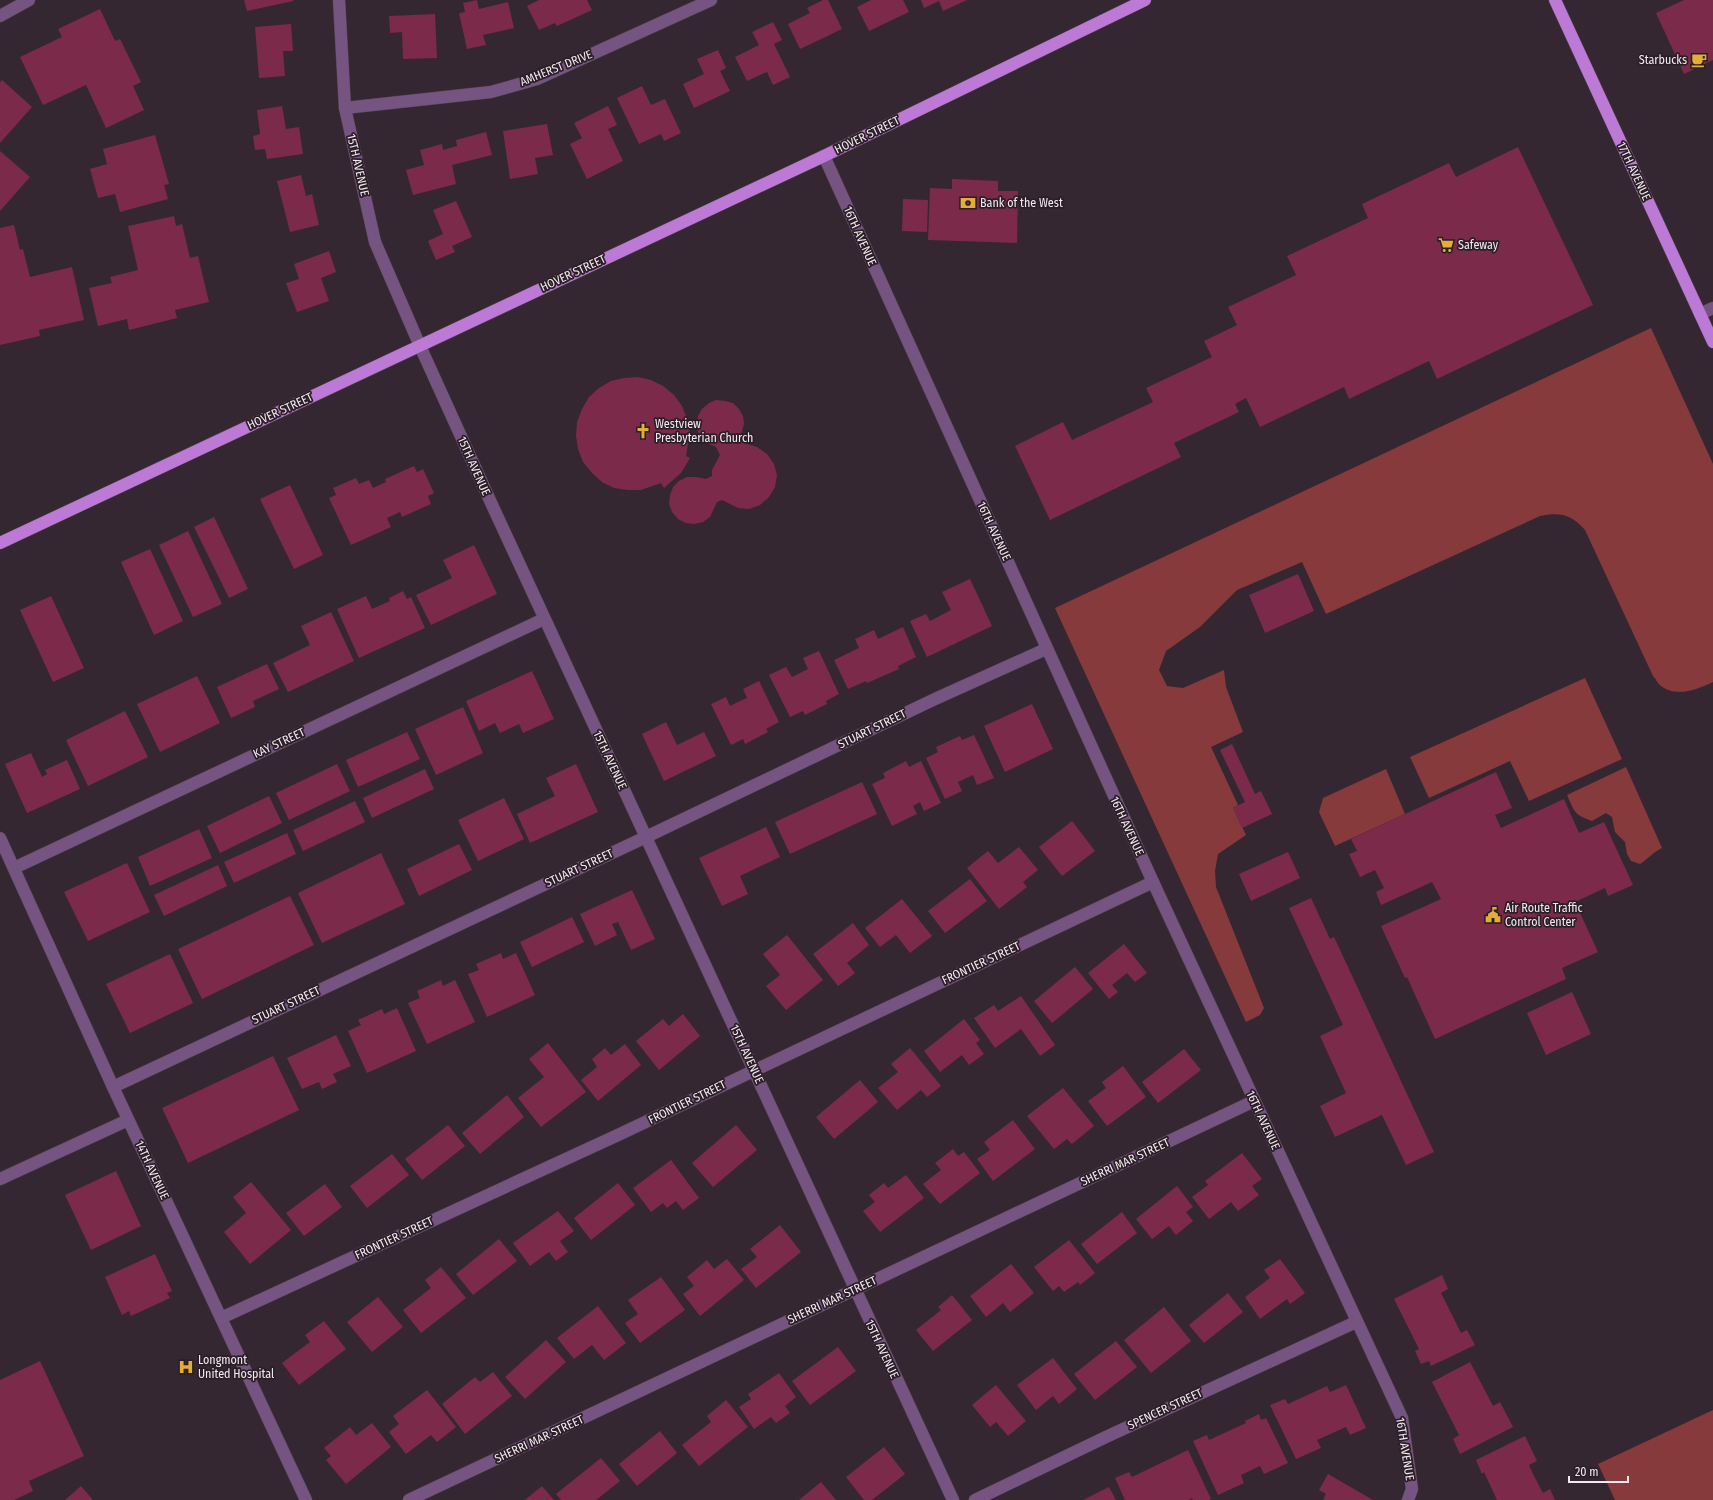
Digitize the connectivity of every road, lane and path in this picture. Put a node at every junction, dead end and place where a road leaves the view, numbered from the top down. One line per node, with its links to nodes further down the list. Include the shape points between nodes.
1 (29, 0): 6 (street)
2 (339, 0): 7 (street, 15TH AVENUE)
3 (711, 0): 7 (street, AMHERST DRIVE, via 537,79 491,92)
4 (1146, 0): 8 (main road, HOVER STREET)
5 (1555, 0): 10 (main road, 17TH AVENUE)
6 (0, 16)
7 (344, 108): 12 (street, 15TH AVENUE, via 375,242)
8 (824, 156): 12 (main road, HOVER STREET); 15 (street, 16TH AVENUE)
9 (1713, 308): 10 (street)
10 (1700, 314): 11 (main road, 17TH AVENUE)
11 (1713, 342)
12 (420, 346): 13 (main road, HOVER STREET); 14 (street, 15TH AVENUE)
13 (0, 543)
14 (544, 619): 16 (street, 15TH AVENUE); 18 (street, KAY STREET)
15 (1046, 649): 16 (street, STUART STREET); 19 (street, 16TH AVENUE)
16 (646, 837): 20 (street, 15TH AVENUE); 21 (street, STUART STREET)
17 (0, 838): 18 (street, 14TH AVENUE)
18 (14, 868): 21 (street, 14TH AVENUE)
19 (1153, 882): 20 (street, FRONTIER STREET); 22 (street, 16TH AVENUE)
20 (754, 1070): 25 (street, 15TH AVENUE); 26 (street, FRONTIER STREET)
21 (113, 1087): 23 (street, 14TH AVENUE)
22 (1254, 1101): 25 (street, SHERRI MAR STREET); 27 (street, 16TH AVENUE)
23 (128, 1120): 24 (street); 26 (street, 14TH AVENUE)
24 (0, 1180)
25 (855, 1290): 29 (street, SHERRI MAR STREET); 30 (street, 15TH AVENUE)
26 (221, 1318): 28 (street, 14TH AVENUE)
27 (1356, 1322): 31 (street, SPENCER STREET); 32 (street, 16TH AVENUE, via 1402,1418 1412,1489)
28 (306, 1500)
29 (409, 1500)
30 (953, 1500)
31 (975, 1500)
32 (1408, 1500)

